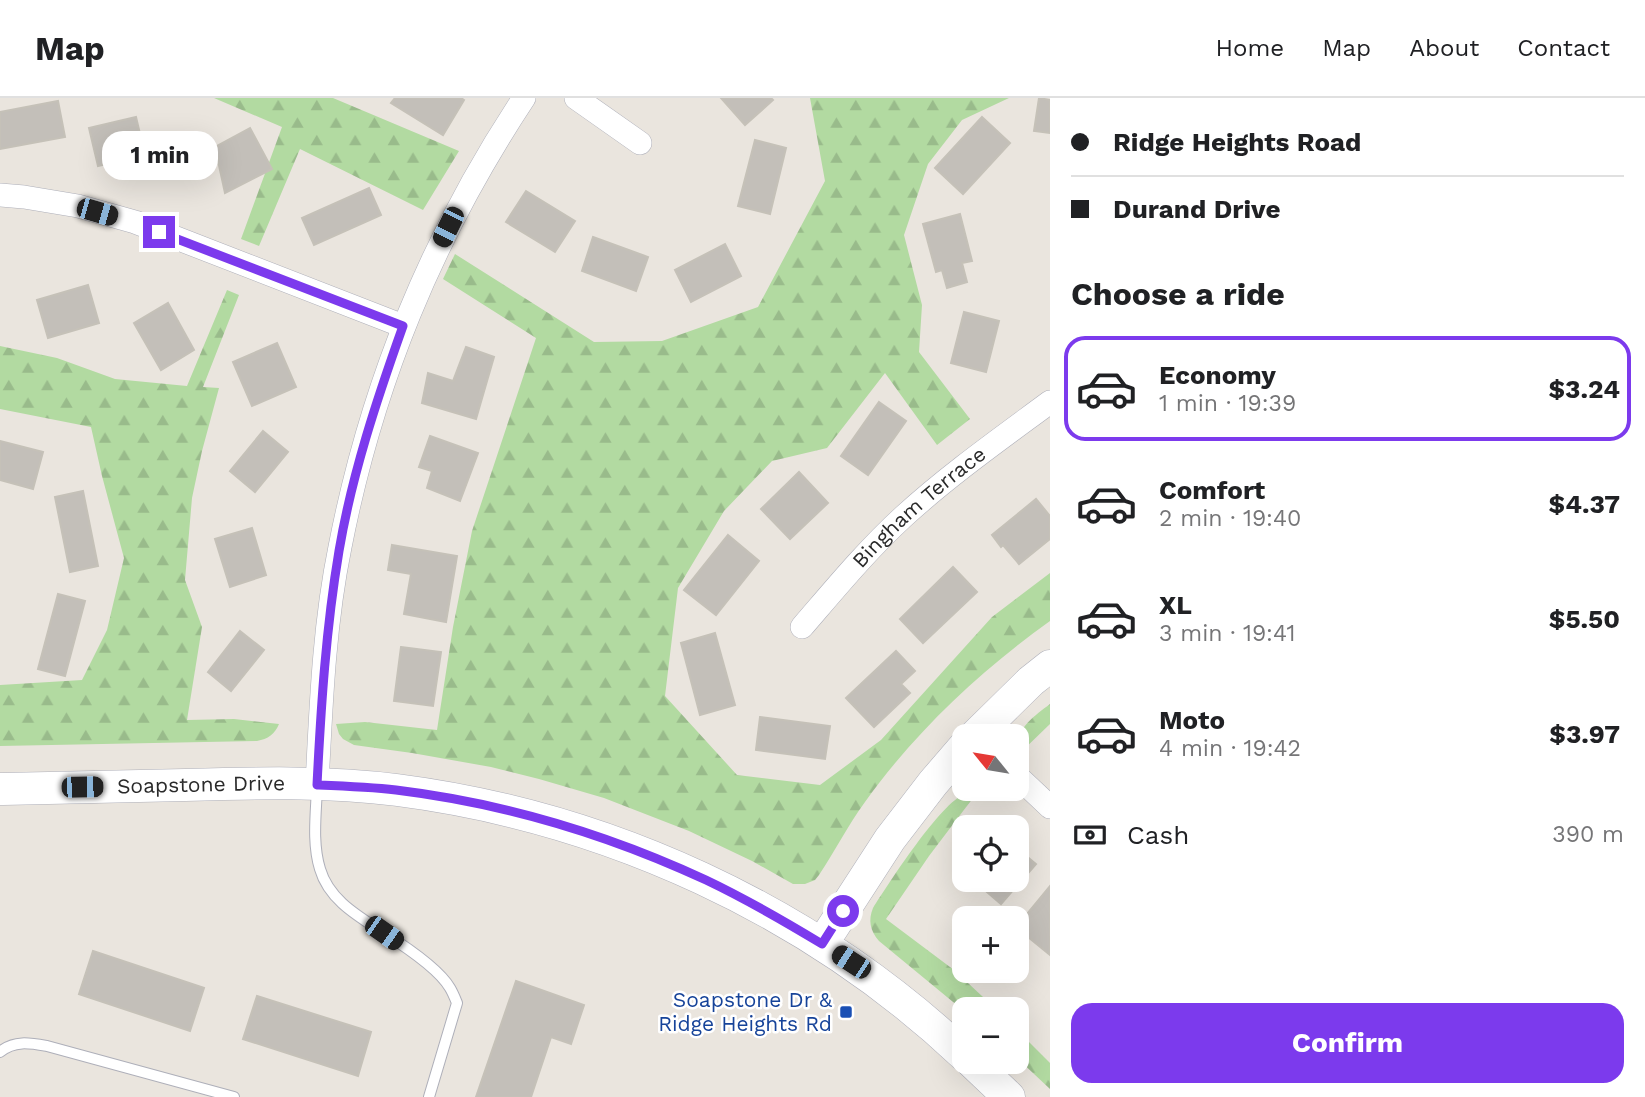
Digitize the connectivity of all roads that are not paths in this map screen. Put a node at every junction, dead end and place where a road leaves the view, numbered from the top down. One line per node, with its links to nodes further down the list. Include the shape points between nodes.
1 (524, 98): 5 (street, via 457,208)
2 (576, 98): 3 (street)
3 (640, 143)
4 (0, 195): 5 (street, via 78,206 135,222)
5 (403, 326): 11 (street, via 378,396 339,549 328,629)
6 (1050, 402): 7 (street, Bingham Terrace, via 953,473 901,519)
7 (802, 627)
8 (1050, 666): 9 (street)
9 (987, 724)
10 (952, 761): 15 (street, via 890,839)
11 (317, 785): 13 (street, Soapstone Drive); 15 (street, Soapstone Drive, via 397,790 541,819 674,866); 20 (lane, via 317,855 326,884 348,910 428,964 449,986 457,1003)
12 (1029, 787): 14 (street)
13 (0, 789)
14 (1050, 807)
15 (822, 944): 16 (street, Soapstone Drive, via 881,985)
16 (952, 1045)
17 (0, 1052): 19 (lane, via 13,1044 47,1046)
18 (985, 1074): 21 (street)
19 (234, 1097)
20 (429, 1097)
21 (1009, 1097)

